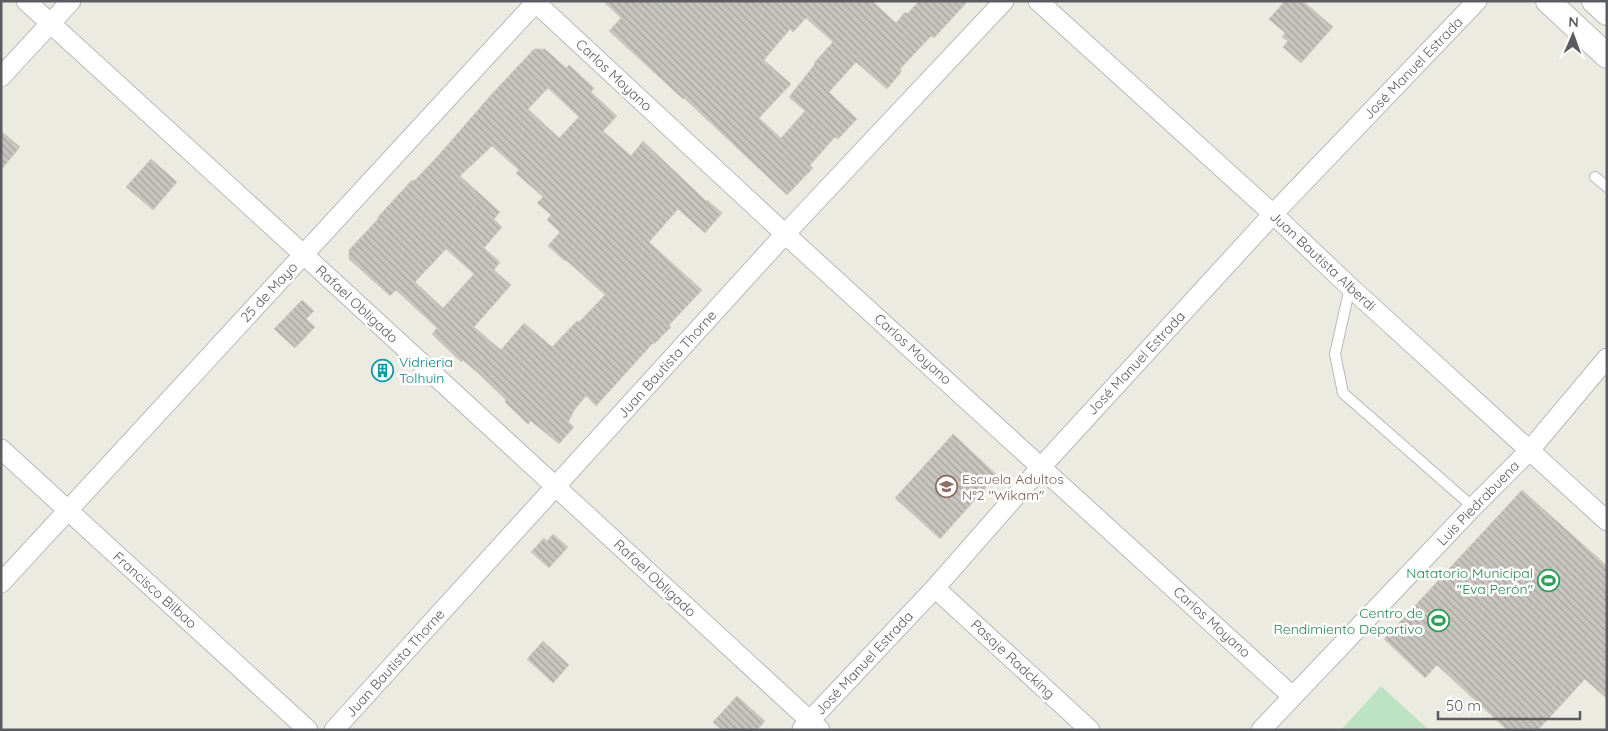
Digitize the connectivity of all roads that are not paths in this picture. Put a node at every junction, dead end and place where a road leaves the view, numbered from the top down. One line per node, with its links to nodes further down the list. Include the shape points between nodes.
1 (26, 1): 10 (street, Rafael Obligado)
2 (71, 1): 10 (street)
3 (1004, 1): 16 (street, Juan Bautista Thorne)
4 (1038, 1): 15 (street, Juan Bautista Alberdi)
5 (1477, 1): 15 (street, José Manuel Estrada)
6 (1548, 1): 11 (street)
7 (1594, 1): 9 (street)
8 (536, 2): 16 (street, Carlos Moyano); 17 (street, 25 de Mayo)
9 (1607, 13)
10 (50, 24): 12 (street); 17 (street, Rafael Obligado)
11 (1607, 56)
12 (1, 77)
13 (1595, 177): 14 (lane)
14 (1607, 187)
15 (1273, 214): 18 (street, Juan Bautista Alberdi); 22 (street, José Manuel Estrada)
16 (785, 234): 22 (street, Carlos Moyano); 23 (street, Juan Bautista Thorne)
17 (304, 255): 23 (street, Rafael Obligado); 25 (street, 25 de Mayo)
18 (1350, 287): 21 (street, Juan Bautista Alberdi); 24 (lane, via 1334,354 1343,393)
19 (1607, 358): 21 (street, Luis Piedrabuena)
20 (1, 449): 25 (street, Francisco Bilbao)
21 (1530, 450): 24 (street, Luis Piedrabuena); 26 (street, Juan Bautista Alberdi)
22 (1042, 466): 28 (street, José Manuel Estrada); 29 (street, Carlos Moyano)
23 (556, 487): 30 (street, Rafael Obligado); 32 (street, Juan Bautista Thorne)
24 (1473, 507): 29 (street, Luis Piedrabuena)
25 (68, 510): 27 (street, 25 de Mayo); 31 (street, Francisco Bilbao)
26 (1607, 521)
27 (1, 583)
28 (936, 588): 30 (street, José Manuel Estrada); 33 (street, Pasaje Radcking)
29 (1292, 696): 34 (street, Luis Piedrabuena)
30 (810, 727)
31 (308, 730)
32 (334, 730)
33 (1090, 730)
34 (1261, 730)

